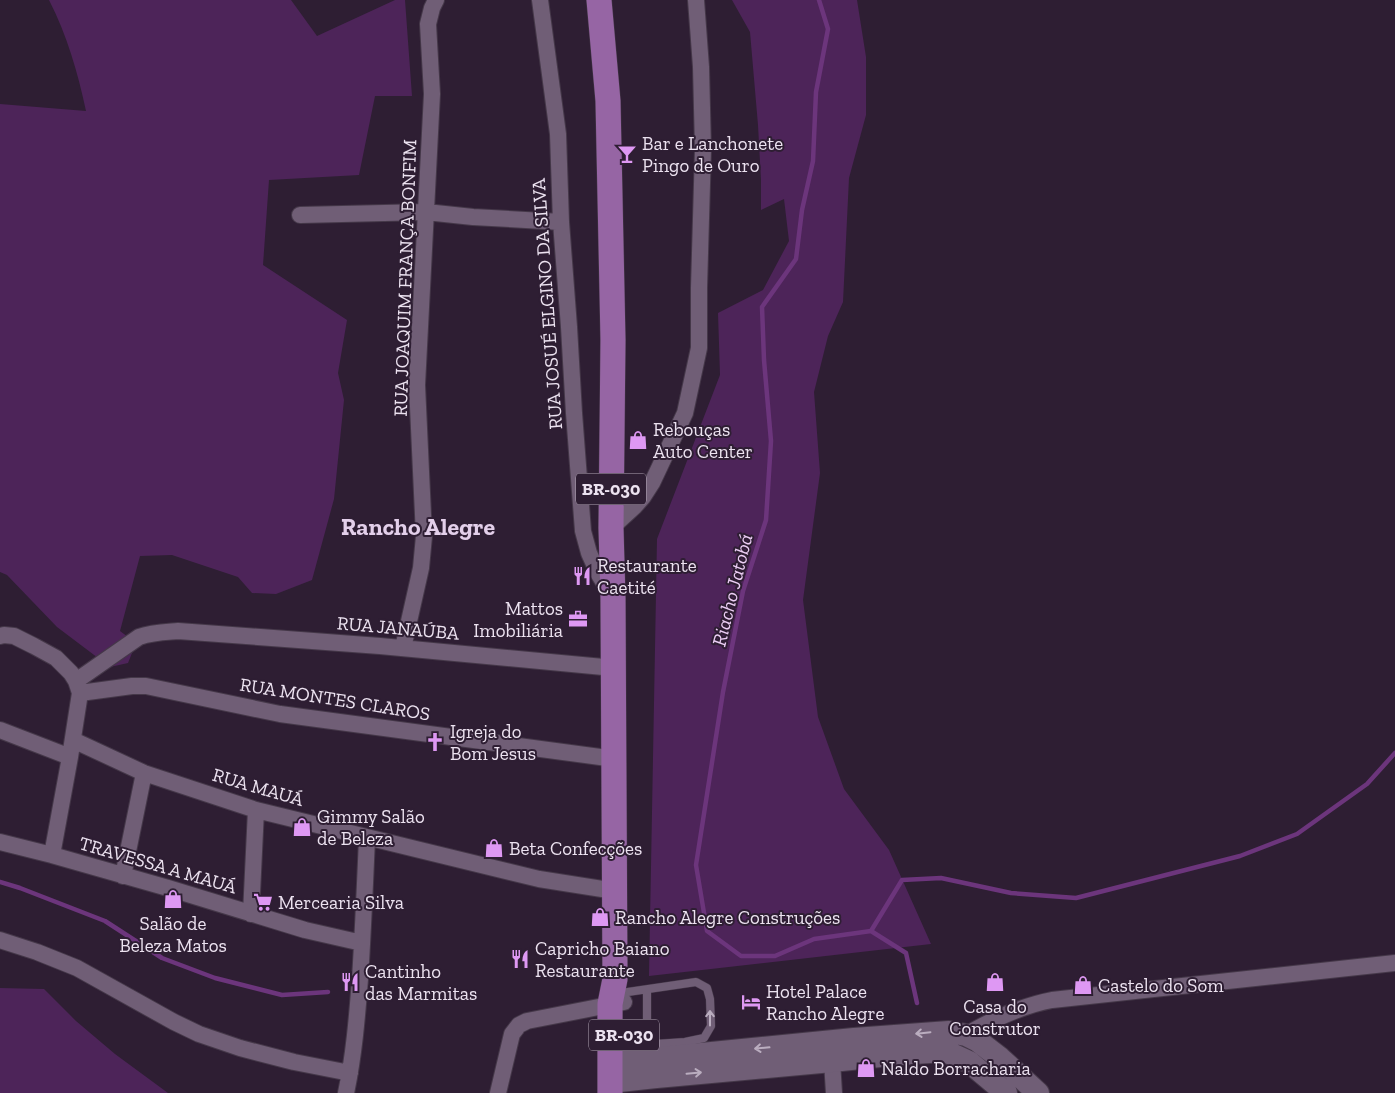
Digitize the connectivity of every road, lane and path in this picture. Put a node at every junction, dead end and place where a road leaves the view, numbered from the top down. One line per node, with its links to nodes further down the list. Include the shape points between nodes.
1 (436, 0): 5 (street, RUA JOAQUIM FRANÇA BONFIM, via 428,24 432,94)
2 (540, 0): 7 (street, RUA JOSUÉ ELGINO DA SILVA, via 558,134)
3 (599, 0): 8 (main road, BR-030, via 608,102 613,340)
4 (696, 0): 8 (street, via 703,149 699,348 685,413 652,483 636,506)
5 (426, 212): 6 (street); 7 (street); 11 (street, RUA JOAQUIM FRANÇA BONFIM, via 417,385 424,536 421,568)
6 (300, 215)
7 (561, 222): 9 (street, RUA JOSUÉ ELGINO DA SILVA, via 583,532 589,553)
8 (611, 528): 9 (main road, BR-030)
9 (613, 599): 12 (main road, BR-030)
10 (0, 636): 13 (street, via 14,636 56,658 71,673)
11 (403, 648): 12 (street, RUA JANAÚBA); 13 (street, RUA JANAÚBA, via 156,632 138,637)
12 (614, 668): 17 (main road, BR-030)
13 (78, 687): 15 (street); 17 (street, RUA MONTES CLAROS, via 146,686 280,714)
14 (0, 730): 16 (street)
15 (72, 740): 16 (street); 18 (street, RUA MAUÁ)
16 (70, 757): 22 (street)
17 (615, 759): 24 (main road, BR-030)
18 (144, 773): 19 (street, RUA MAUÁ); 23 (street)
19 (256, 810): 20 (street, RUA MAUÁ); 25 (street)
20 (367, 838): 24 (street, RUA MAUÁ, via 539,879); 27 (street)
21 (0, 842): 22 (street, TRAVESSA A MAUÁ)
22 (52, 855): 23 (street, TRAVESSA A MAUÁ)
23 (123, 876): 25 (street, TRAVESSA A MAUÁ)
24 (615, 891): 30 (main road, BR-030)
25 (251, 914): 27 (street, TRAVESSA A MAUÁ)
26 (0, 940): 34 (street, via 77,968 199,1034 258,1053)
27 (362, 943): 34 (street)
28 (1395, 963): 31 (street, via 1052,1000 1016,1010 985,1024)
29 (647, 990): 30 (lane); 33 (lane); 33 (lane, one-way to 29, via 685,1042 704,1038 711,1026 707,988 696,982)
30 (618, 995): 33 (main road, BR-030); 36 (street, via 519,1025 512,1034)
31 (956, 1043): 32 (street, via 909,1053); 32 (street, one-way to 32, via 949,1032 938,1032); 38 (street, via 969,1062); 39 (street, via 978,1041)
32 (816, 1056): 33 (street); 37 (street)
33 (631, 1072)
34 (350, 1073): 35 (street)
35 (346, 1093)
36 (498, 1093)
37 (834, 1093)
38 (1006, 1093)
39 (1038, 1093)

